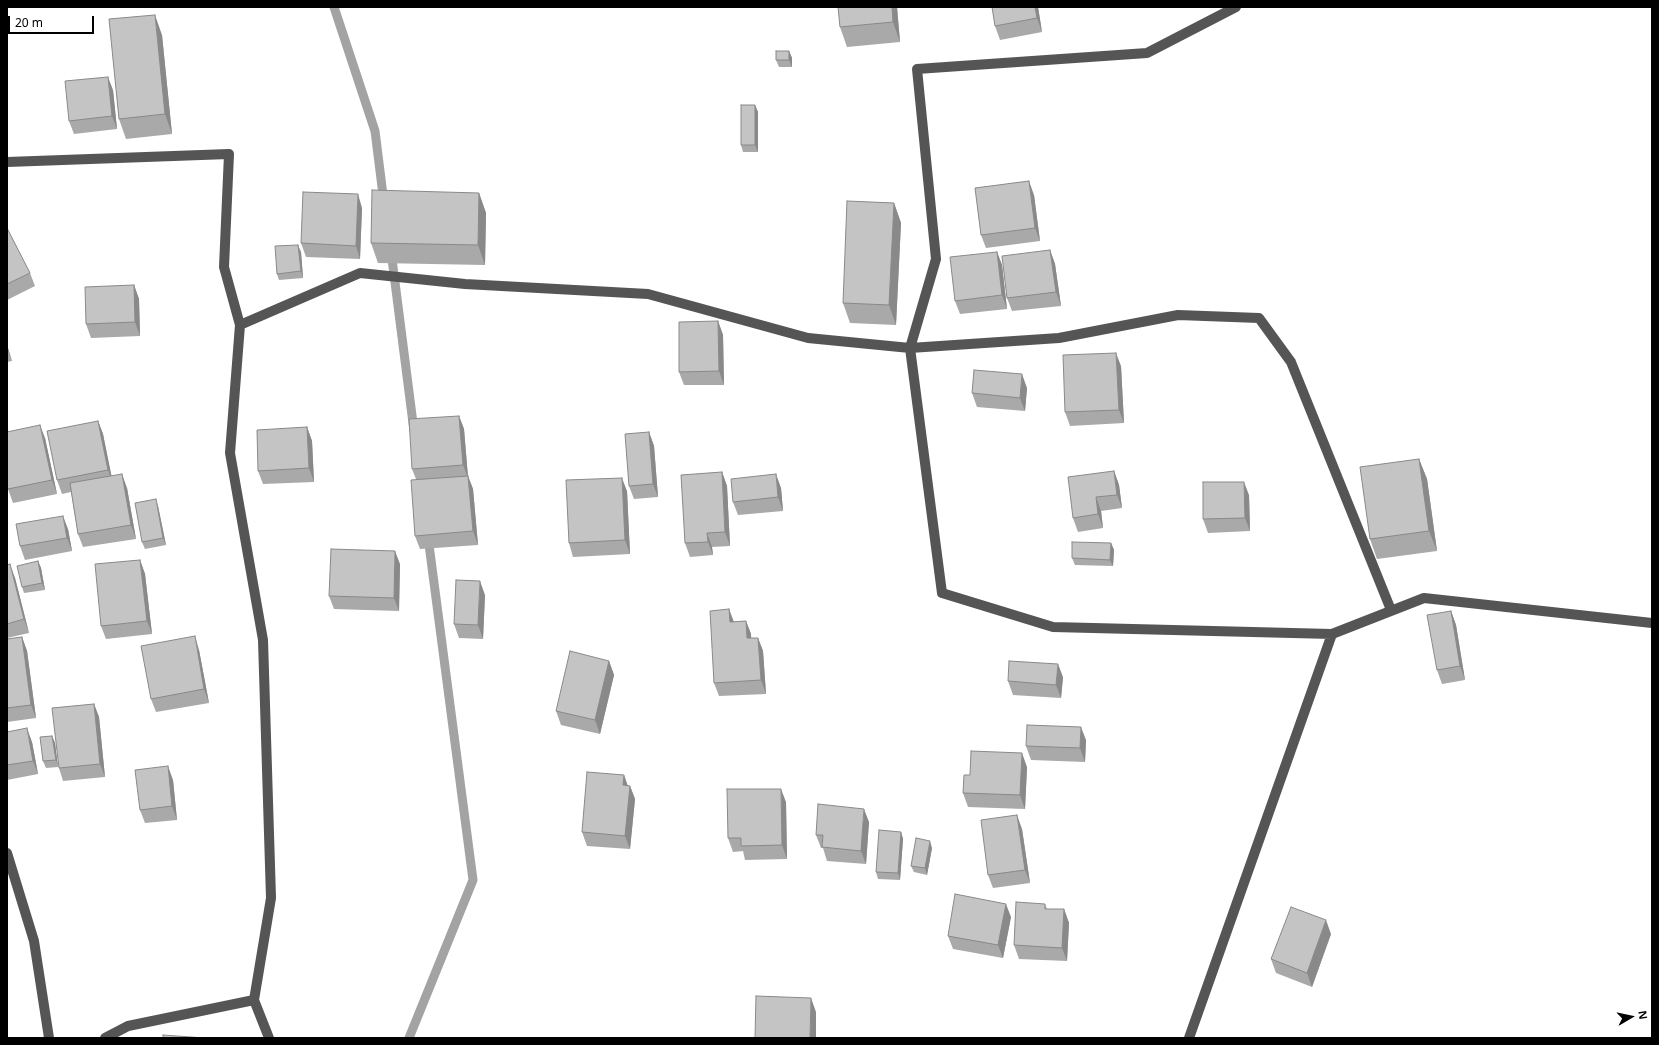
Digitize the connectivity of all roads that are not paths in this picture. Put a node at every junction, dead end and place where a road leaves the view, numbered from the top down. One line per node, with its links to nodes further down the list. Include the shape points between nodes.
1 (1236, 7): 4 (street, via 1148,53 916,69 936,259)
2 (7, 162): 3 (street, via 229,154 224,267)
3 (240, 325): 4 (street, via 360,273 465,284 648,294 808,338); 9 (street, via 230,453 263,640 271,898)
4 (910, 348): 5 (street, via 1059,338 1178,315 1259,318 1292,362); 7 (street, via 942,594 1052,626)
5 (1391, 610): 6 (street, via 1424,598); 7 (street)
6 (1652, 623)
7 (1332, 634): 13 (street)
8 (7, 853): 10 (street, via 34,941)
9 (254, 1000): 11 (street, via 128,1026); 12 (street)
10 (49, 1038)
11 (105, 1038)
12 (268, 1038)
13 (1189, 1038)

